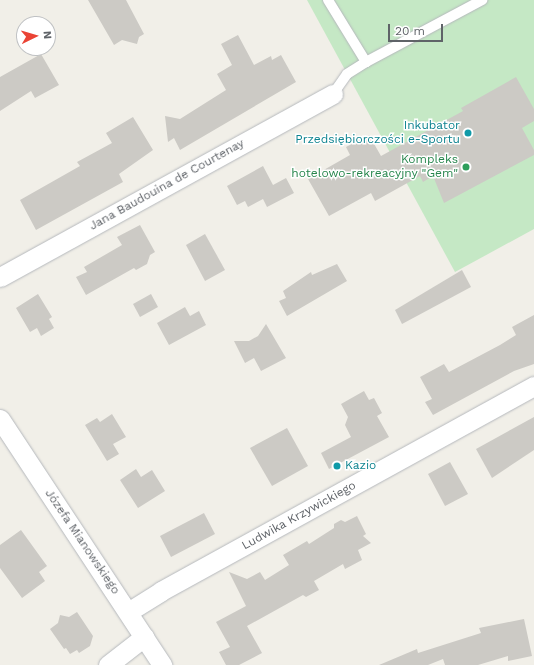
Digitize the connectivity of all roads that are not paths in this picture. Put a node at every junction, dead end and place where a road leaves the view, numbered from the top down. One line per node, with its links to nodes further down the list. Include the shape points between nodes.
1 (482, 0): 3 (lane)
2 (334, 2): 3 (lane)
3 (366, 62): 4 (lane, via 347,74)
4 (333, 94): 5 (street, Jana Baudouina de Courtenay)
5 (0, 277)
6 (534, 386): 8 (street, Ludwika Krzywickiego, via 161,591)
7 (0, 419): 8 (street, Józefa Mianowskiego)
8 (128, 612): 9 (street, Józefa Mianowskiego)
9 (144, 637): 10 (street); 11 (street, Józefa Mianowskiego)
10 (108, 665)
11 (162, 665)

